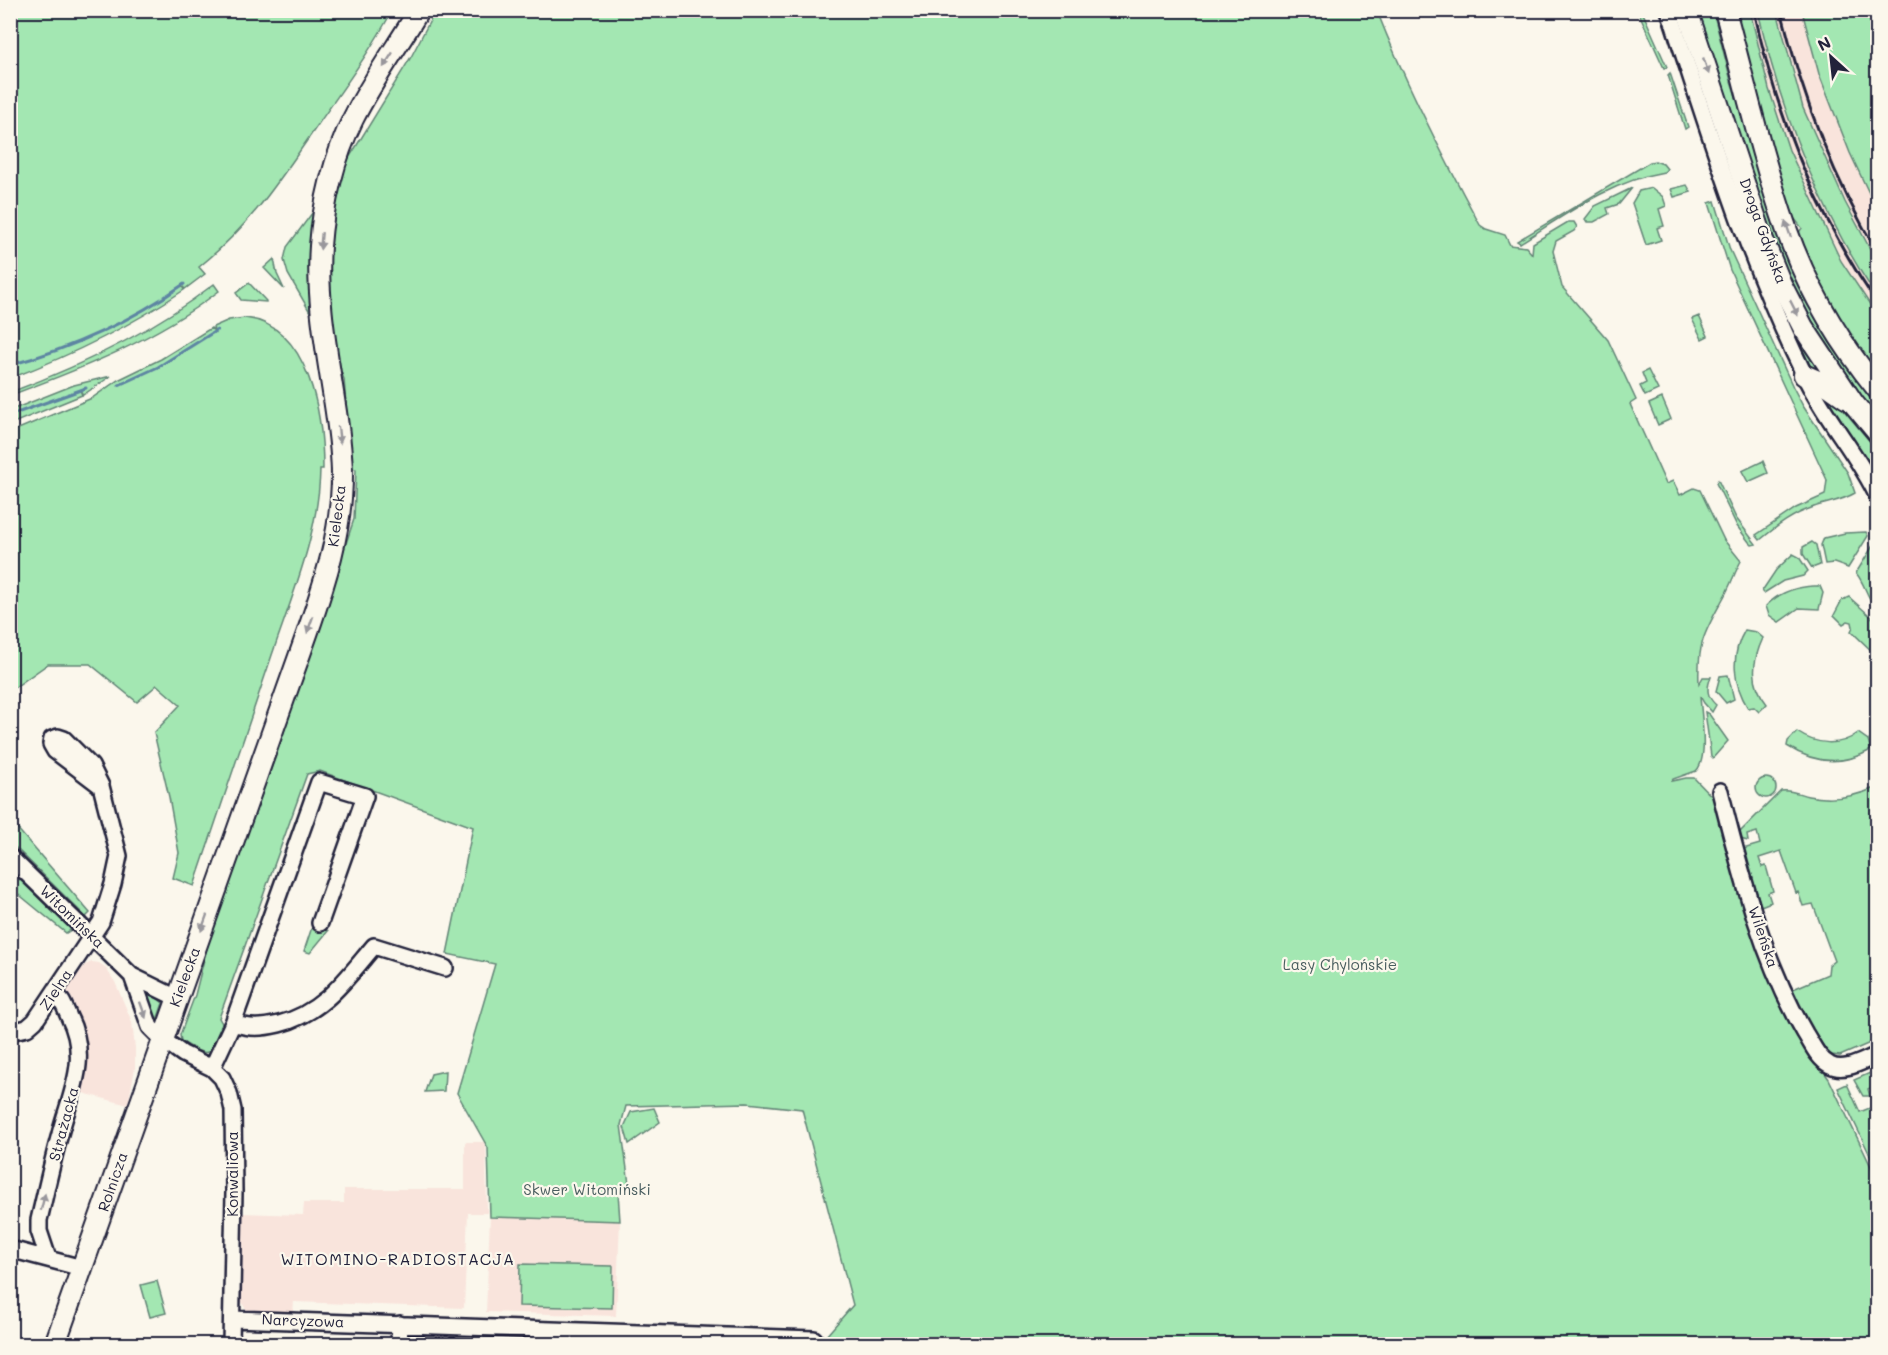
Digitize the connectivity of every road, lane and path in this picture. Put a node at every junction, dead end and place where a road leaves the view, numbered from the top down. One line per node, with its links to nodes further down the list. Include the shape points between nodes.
1 (419, 10): 18 (main road, Kielecka, one-way to 18, via 352,120 339,153 323,224 321,307 342,475 331,560)
2 (1669, 10): 5 (street, via 1752,256)
3 (1688, 10): 7 (main road, Droga Gdyńska, one-way to 7, via 1781,284 1803,327)
4 (1725, 10): 6 (main road, Droga Gdyńska, one-way to 4, via 1832,324 1788,231)
5 (1804, 375): 7 (main road, via 1829,386); 9 (street)
6 (1878, 390)
7 (1854, 404): 8 (main road, Droga Gdyńska)
8 (1878, 433)
9 (1878, 497)
10 (101, 786): 14 (street, Zielna, via 119,855 101,922)
11 (1720, 791): 23 (street, Wileńska, via 1741,873 1776,974 1818,1054 1835,1067 1849,1067)
12 (10, 857): 14 (street, Witomińska)
13 (320, 923): 20 (street, via 365,796 320,782)
14 (92, 936): 16 (street, Witomińska); 17 (street, Zielna)
15 (445, 969): 20 (street, via 374,946 313,1011 268,1026 247,1028)
16 (132, 976): 18 (street, Witomińska); 22 (street, Witomińska, one-way to 22, via 150,1027)
17 (55, 993): 21 (street, Zielna, via 27,1028); 26 (street, Strażacka, one-way to 17, via 39,1220 78,1067 79,1046 70,1018)
18 (177, 998): 19 (main road, Kielecka)
19 (170, 1019): 22 (main road, Rolnicza)
20 (233, 1023): 24 (street)
21 (10, 1032)
22 (162, 1039): 24 (street, Konwaliowa); 27 (main road, Rolnicza)
23 (1878, 1054)
24 (212, 1068): 28 (street, Konwaliowa, via 230,1093 233,1110)
25 (10, 1249): 26 (street)
26 (48, 1258): 27 (street)
27 (82, 1268): 32 (main road, Rolnicza)
28 (232, 1319): 29 (street, Narcyzowa); 33 (street, Konwaliowa)
29 (400, 1324): 30 (street, Narcyzowa); 34 (street)
30 (664, 1339): 31 (street, Narcyzowa)
31 (814, 1339)
32 (55, 1344)
33 (231, 1344)
34 (399, 1344)

